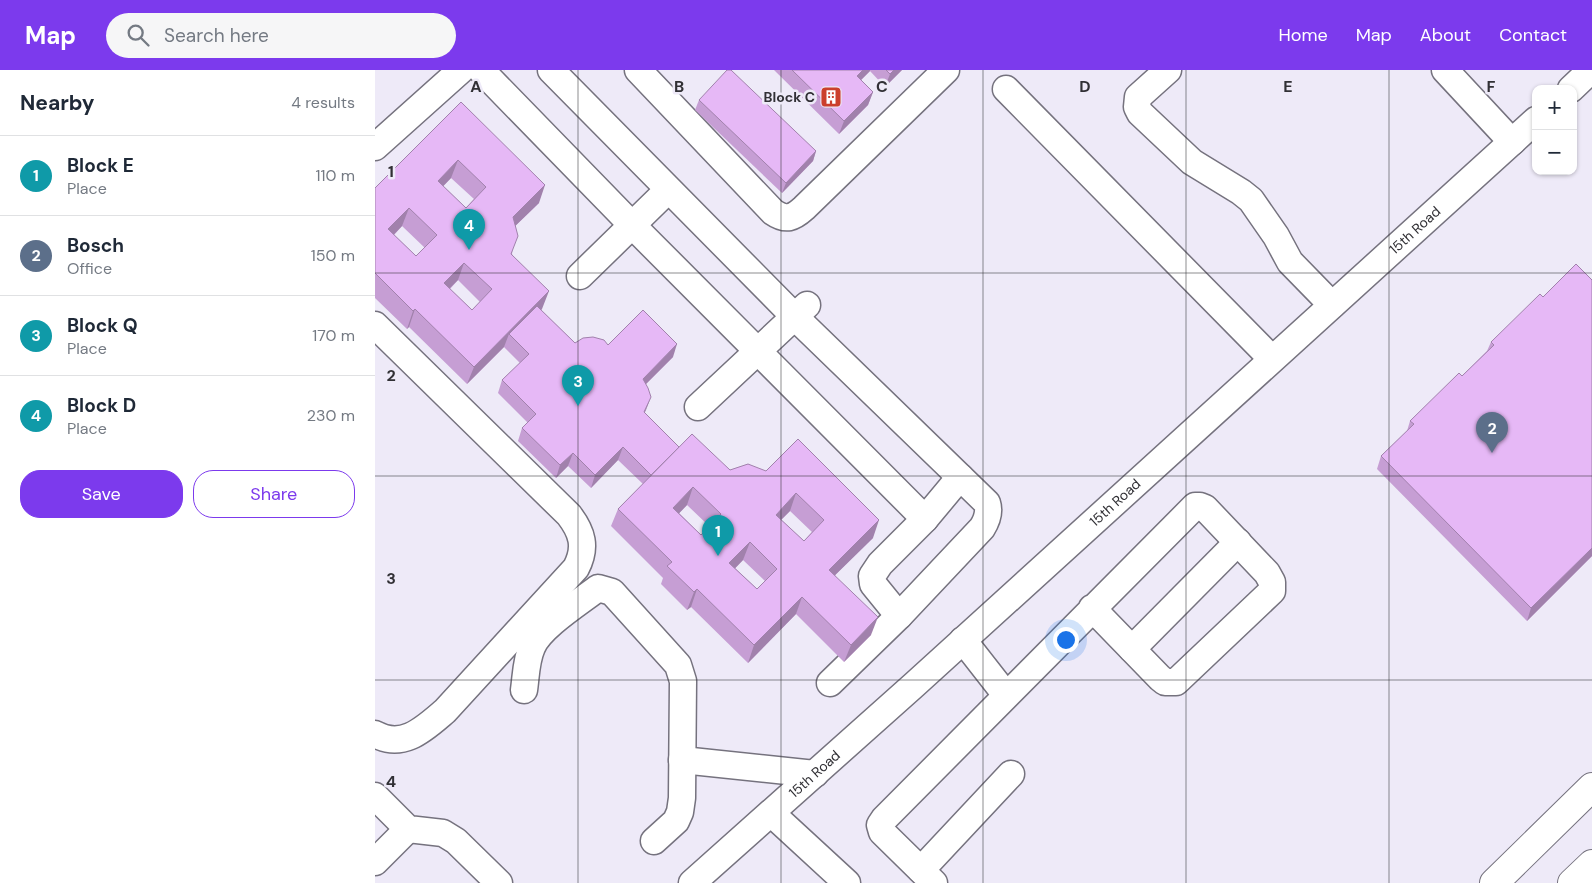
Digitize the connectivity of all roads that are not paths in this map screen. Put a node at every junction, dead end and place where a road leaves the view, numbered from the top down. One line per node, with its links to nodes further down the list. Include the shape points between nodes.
1 (461, 70): 13 (street)
2 (481, 70): 15 (street)
3 (551, 70): 14 (street)
4 (639, 70): 5 (street, via 773,212 783,218 790,218 804,208)
5 (946, 70)
6 (1168, 70): 17 (street, via 1138,96 1140,113 1192,162 1251,200 1290,262)
7 (1445, 70): 12 (street)
8 (1591, 70): 9 (street)
9 (1575, 85)
10 (1006, 89): 21 (street)
11 (1532, 124): 12 (street, 15th Road)
12 (1512, 142): 17 (street, 15th Road)
13 (375, 148)
14 (668, 190): 15 (street); 18 (street)
15 (632, 225): 16 (street); 20 (street)
16 (581, 276)
17 (1332, 305): 21 (street, 15th Road)
18 (801, 311): 20 (street); 23 (street)
19 (375, 324): 33 (street, via 569,515 579,528 582,544 576,568 445,711 414,736 389,739)
20 (758, 351): 22 (street); 24 (street)
21 (1272, 360): 28 (street, 15th Road)
22 (698, 407)
23 (960, 477): 24 (street); 27 (street, via 987,503 989,510 985,522)
24 (925, 519): 27 (street, via 872,576 873,584)
25 (1238, 542): 26 (street, via 1205,508 1195,506); 29 (street); 29 (street, via 1267,573 1272,591 1176,682 1165,682)
26 (1092, 608): 29 (street); 32 (street)
27 (899, 616): 30 (street)
28 (963, 640): 32 (street); 35 (street, 15th Road)
29 (1132, 649)
30 (830, 684)
31 (524, 690): 34 (street, via 532,646 544,630 598,588 612,592 678,665 683,681)
32 (1006, 695): 44 (street, via 880,826 882,832)
33 (375, 734)
34 (682, 760): 35 (street); 41 (street, via 680,812 676,821)
35 (815, 774): 39 (street, 15th Road)
36 (1011, 774): 44 (street)
37 (1592, 787): 48 (highway)
38 (375, 796): 40 (street)
39 (771, 813): 46 (street, 15th Road); 47 (street)
40 (408, 829): 42 (street); 45 (street, via 443,833 456,841)
41 (654, 841)
42 (375, 862)
43 (1592, 864): 49 (highway)
44 (927, 877)
45 (499, 883)
46 (692, 883)
47 (847, 883)
48 (1494, 883)
49 (1572, 883)

